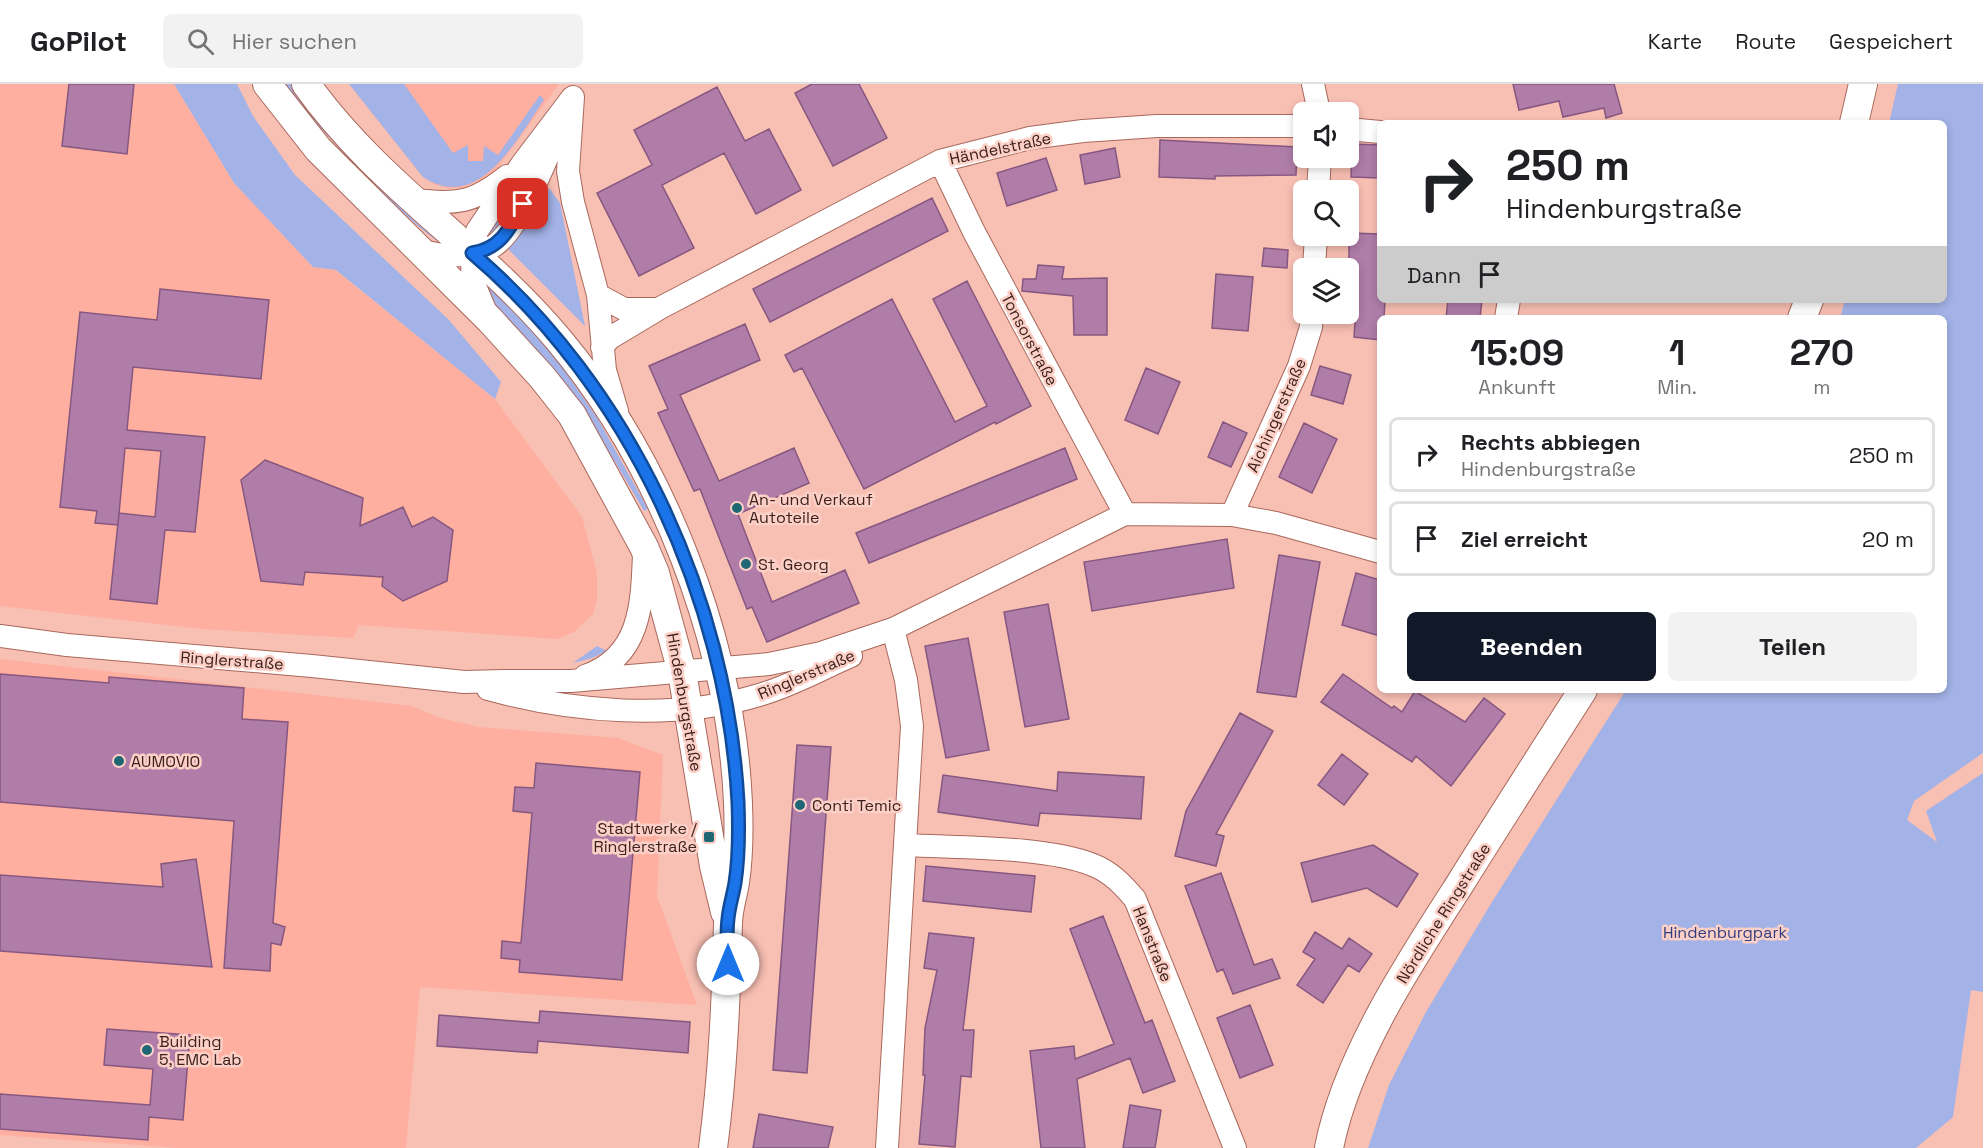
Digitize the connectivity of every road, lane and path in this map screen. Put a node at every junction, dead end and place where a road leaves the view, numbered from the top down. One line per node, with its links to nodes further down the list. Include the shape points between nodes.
1 (267, 84): 14 (main road, Hindenburgstraße, via 318,149)
2 (306, 84): 13 (main road, Hindenburgstraße, via 346,133)
3 (1313, 84): 6 (street)
4 (1863, 84): 7 (main road)
5 (577, 90): 12 (street, Hindenburgstraße); 15 (street, via 508,231 495,246); 16 (street, Hindenburgstraße, via 568,171)
6 (1317, 102)
7 (1855, 120)
8 (1293, 126): 11 (street, Händelstraße, via 1157,126 1083,131 1030,138)
9 (1359, 130): 10 (street)
10 (1377, 132)
11 (940, 161): 17 (street, Händelstraße); 22 (street, Tonsorstraße)
12 (522, 164): 13 (street, via 472,199 449,204); 15 (street, Hindenburgstraße, via 477,231)
13 (414, 201): 15 (main road, Hindenburgstraße)
14 (419, 250): 15 (street, via 445,255); 18 (main road, Hindenburgstraße)
15 (472, 253): 18 (street, Hindenburgstraße, via 472,279); 21 (main road, Hindenburgstraße, via 557,338)
16 (598, 295): 17 (street, Händelstraße, via 624,309); 20 (street, Hindenburgstraße)
17 (660, 308): 20 (street, Händelstraße, via 610,338)
18 (490, 320): 24 (main road, Hindenburgstraße, via 572,415)
19 (1311, 324): 23 (street, Aichingerstraße, via 1299,366)
20 (602, 347): 21 (street, Hindenburgstraße)
21 (622, 427): 28 (main road, Hindenburgstraße, via 678,542)
22 (1125, 514): 23 (street, Ringlerstraße); 26 (street, Ringlerstraße)
23 (1232, 514): 25 (street, Ringlerstraße)
24 (644, 547): 29 (main road, Hindenburgstraße); 30 (street, via 637,627 608,664)
25 (1377, 551)
26 (893, 629): 28 (street, Ringlerstraße, via 821,653); 33 (street, Ringlerstraße, via 864,650 824,668 759,695); 35 (street, via 912,726)
27 (0, 636): 31 (street, Ringlerstraße)
28 (718, 668): 29 (street, Ringlerstraße); 33 (main road, Hindenburgstraße)
29 (682, 672): 30 (street, Ringlerstraße); 34 (main road, Hindenburgstraße)
30 (571, 681): 31 (street, Ringlerstraße)
31 (464, 682): 34 (street, Ringlerstraße, via 575,707 639,711)
32 (1581, 693): 40 (main road, Nördliche Ringstraße, via 1381,1014 1347,1088)
33 (724, 703): 34 (street, Ringlerstraße); 36 (main road, Hindenburgstraße, via 738,812 735,882)
34 (688, 707): 36 (main road, Hindenburgstraße, via 714,866)
35 (906, 845): 38 (street); 39 (street, Hanstraße, via 1043,854 1092,865 1116,878 1135,899)
36 (728, 919): 37 (main road, Hindenburgstraße, via 727,1004)
37 (713, 1148)
38 (887, 1148)
39 (1235, 1148)
40 (1329, 1148)

